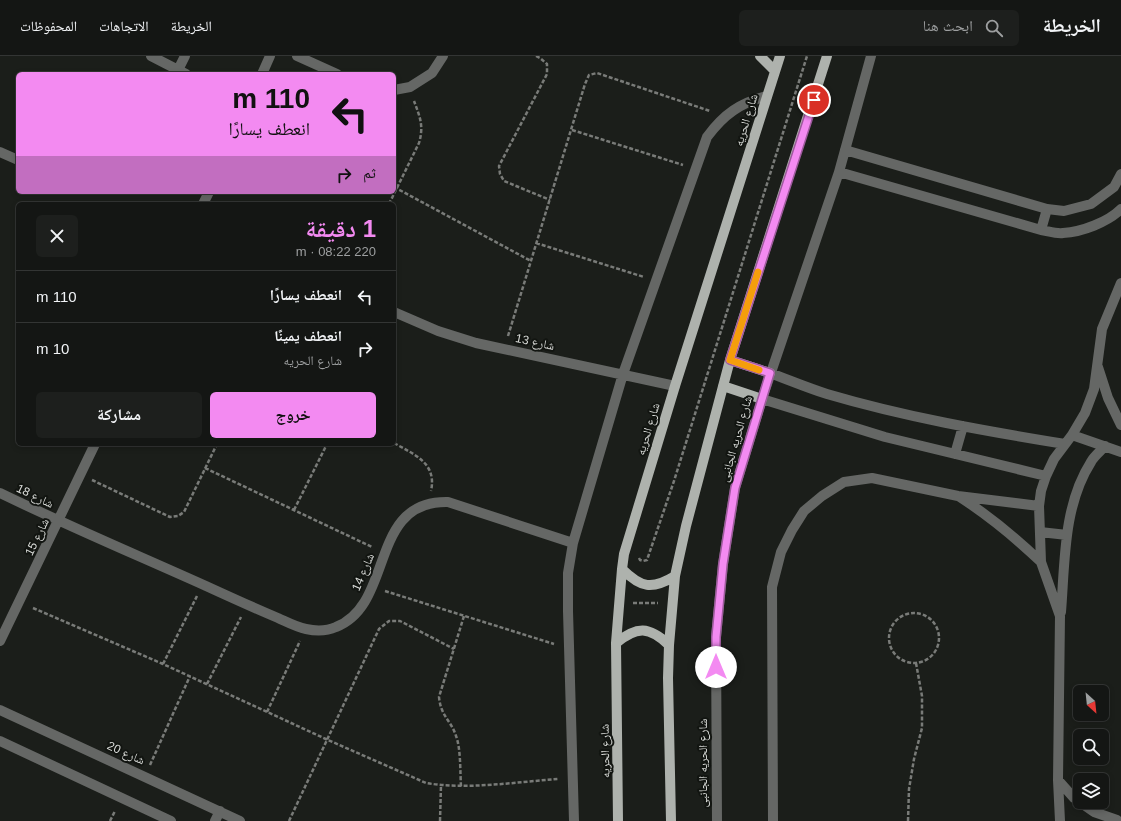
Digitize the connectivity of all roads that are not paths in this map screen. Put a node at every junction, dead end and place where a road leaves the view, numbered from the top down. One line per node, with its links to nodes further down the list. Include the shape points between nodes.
1 (151, 56): 11 (street)
2 (185, 56): 11 (street)
3 (270, 56): 12 (street)
4 (297, 56): 13 (street)
5 (443, 56): 14 (street, via 432,73 410,88)
6 (760, 56): 10 (main road)
7 (780, 56): 10 (main road, شارع الحريه)
8 (827, 56): 26 (main road)
9 (871, 56): 16 (street, شارع الحريه الجانبى)
10 (775, 71): 15 (main road, شارع الحريه)
11 (182, 72)
12 (263, 72)
13 (333, 72)
14 (396, 90)
15 (768, 96): 29 (street, via 745,103 725,116 707,137); 30 (main road, شارع الحريه)
16 (845, 150): 19 (street, شارع الحريه الجانبى); 22 (street)
17 (0, 152): 18 (street)
18 (16, 159)
19 (838, 172): 23 (street); 28 (street, شارع الحريه الجانبى)
20 (1121, 174): 22 (street, via 1114,187 1091,204 1064,212)
21 (1121, 208): 23 (street, via 1115,215 1090,228 1063,234)
22 (1047, 209): 23 (street)
23 (1041, 230)
24 (1121, 283): 27 (street, via 1102,329)
25 (396, 313): 29 (street, شارع 13, via 476,343)
26 (730, 360): 28 (main road); 31 (main road)
27 (1097, 364): 33 (street, via 1108,398); 35 (street, via 1094,389 1085,413)
28 (770, 373): 32 (street, شارع الحريه الجانبى); 34 (street, via 827,394 894,412)
29 (623, 374): 30 (street, شارع 13); 48 (street)
30 (675, 386): 50 (main road, شارع الحريه, via 624,554)
31 (723, 386): 32 (main road); 51 (main road)
32 (762, 399): 40 (street, via 885,437); 67 (street, شارع الحريه الجانبى, via 735,488 723,564 716,637)
33 (1121, 425)
34 (963, 426): 36 (street); 40 (street)
35 (1072, 435): 36 (street); 38 (street)
36 (1065, 444): 41 (street)
37 (94, 446): 45 (street, شارع 15)
38 (1105, 446): 39 (street); 47 (street, via 1092,461 1082,479 1075,497)
39 (1121, 452)
40 (955, 454): 41 (street)
41 (1046, 476): 44 (street)
42 (0, 493): 45 (street, شارع 18)
43 (958, 496): 44 (street); 49 (street, via 1004,528); 68 (street, via 872,478 844,482 804,511 792,530 781,552 772,587)
44 (1039, 506): 46 (street)
45 (59, 522): 48 (street, شارع 14, via 305,629 320,631 335,628 349,620 359,609 372,587 402,519 410,512 429,504 448,502); 53 (street, شارع 15)
46 (1040, 532): 47 (street); 49 (street)
47 (1067, 535): 52 (street)
48 (573, 543): 64 (street, via 568,573 568,611)
49 (1041, 562): 52 (street)
50 (622, 569): 51 (main road, via 632,580 646,585 662,584); 54 (main road, شارع الحريه)
51 (675, 576): 55 (main road)
52 (1060, 616): 58 (street)
53 (0, 641)
54 (616, 643): 55 (main road, via 628,633 643,630 658,635); 65 (main road, شارع الحريه)
55 (669, 645): 66 (main road)
56 (0, 710): 59 (street, شارع 20)
57 (0, 741): 61 (street)
58 (1058, 780): 60 (street, via 1074,798 1094,812); 69 (street)
59 (220, 811): 62 (street); 63 (street, شارع 20)
60 (1118, 820)
61 (171, 821)
62 (215, 821)
63 (240, 821)
64 (574, 821)
65 (618, 821)
66 (671, 821)
67 (717, 821)
68 (774, 821)
69 (1060, 821)

